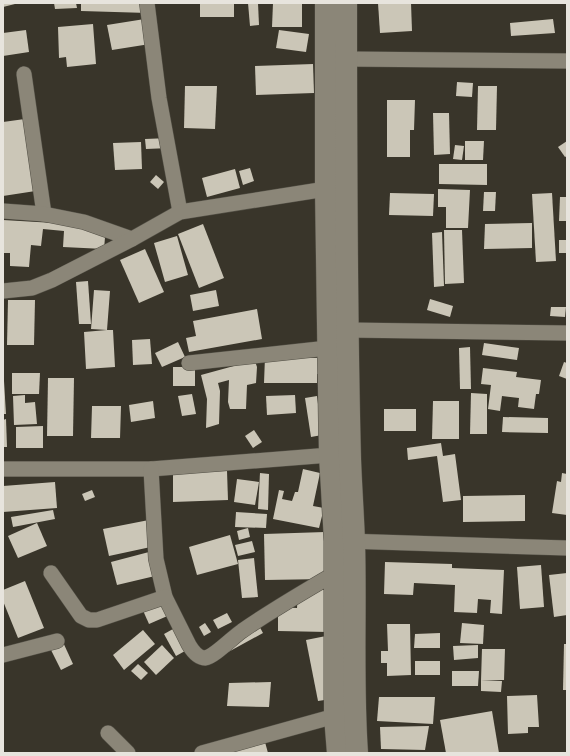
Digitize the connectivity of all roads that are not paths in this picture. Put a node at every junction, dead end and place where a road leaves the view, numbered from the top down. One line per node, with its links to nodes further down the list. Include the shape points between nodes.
1 (147, 3): 9 (street, via 159,98)
2 (326, 3): 7 (main road)
3 (346, 3): 4 (main road)
4 (346, 59): 5 (street); 13 (main road)
5 (567, 61)
6 (24, 74): 10 (street)
7 (326, 189): 9 (street); 15 (main road)
8 (3, 211): 10 (street)
9 (180, 212): 11 (street)
10 (44, 214): 11 (street, via 84,222)
11 (132, 239): 12 (street, via 52,280 32,288)
12 (3, 291)
13 (348, 330): 14 (street); 20 (main road, via 350,460)
14 (567, 333)
15 (328, 348): 16 (street); 17 (main road)
16 (189, 363)
17 (330, 455): 19 (street); 20 (main road)
18 (3, 469): 19 (street)
19 (151, 469): 24 (street, via 156,559)
20 (344, 541): 21 (street); 23 (main road); 32 (main road)
21 (567, 548)
22 (51, 573): 24 (street, via 81,616 89,620 97,620)
23 (334, 574): 24 (street, via 254,623 205,658 193,651 189,645); 27 (main road)
24 (165, 597)
25 (57, 641): 26 (street)
26 (3, 655)
27 (335, 716): 30 (street); 31 (main road)
28 (108, 733): 29 (street)
29 (128, 753)
30 (202, 753)
31 (338, 753)
32 (357, 753)

